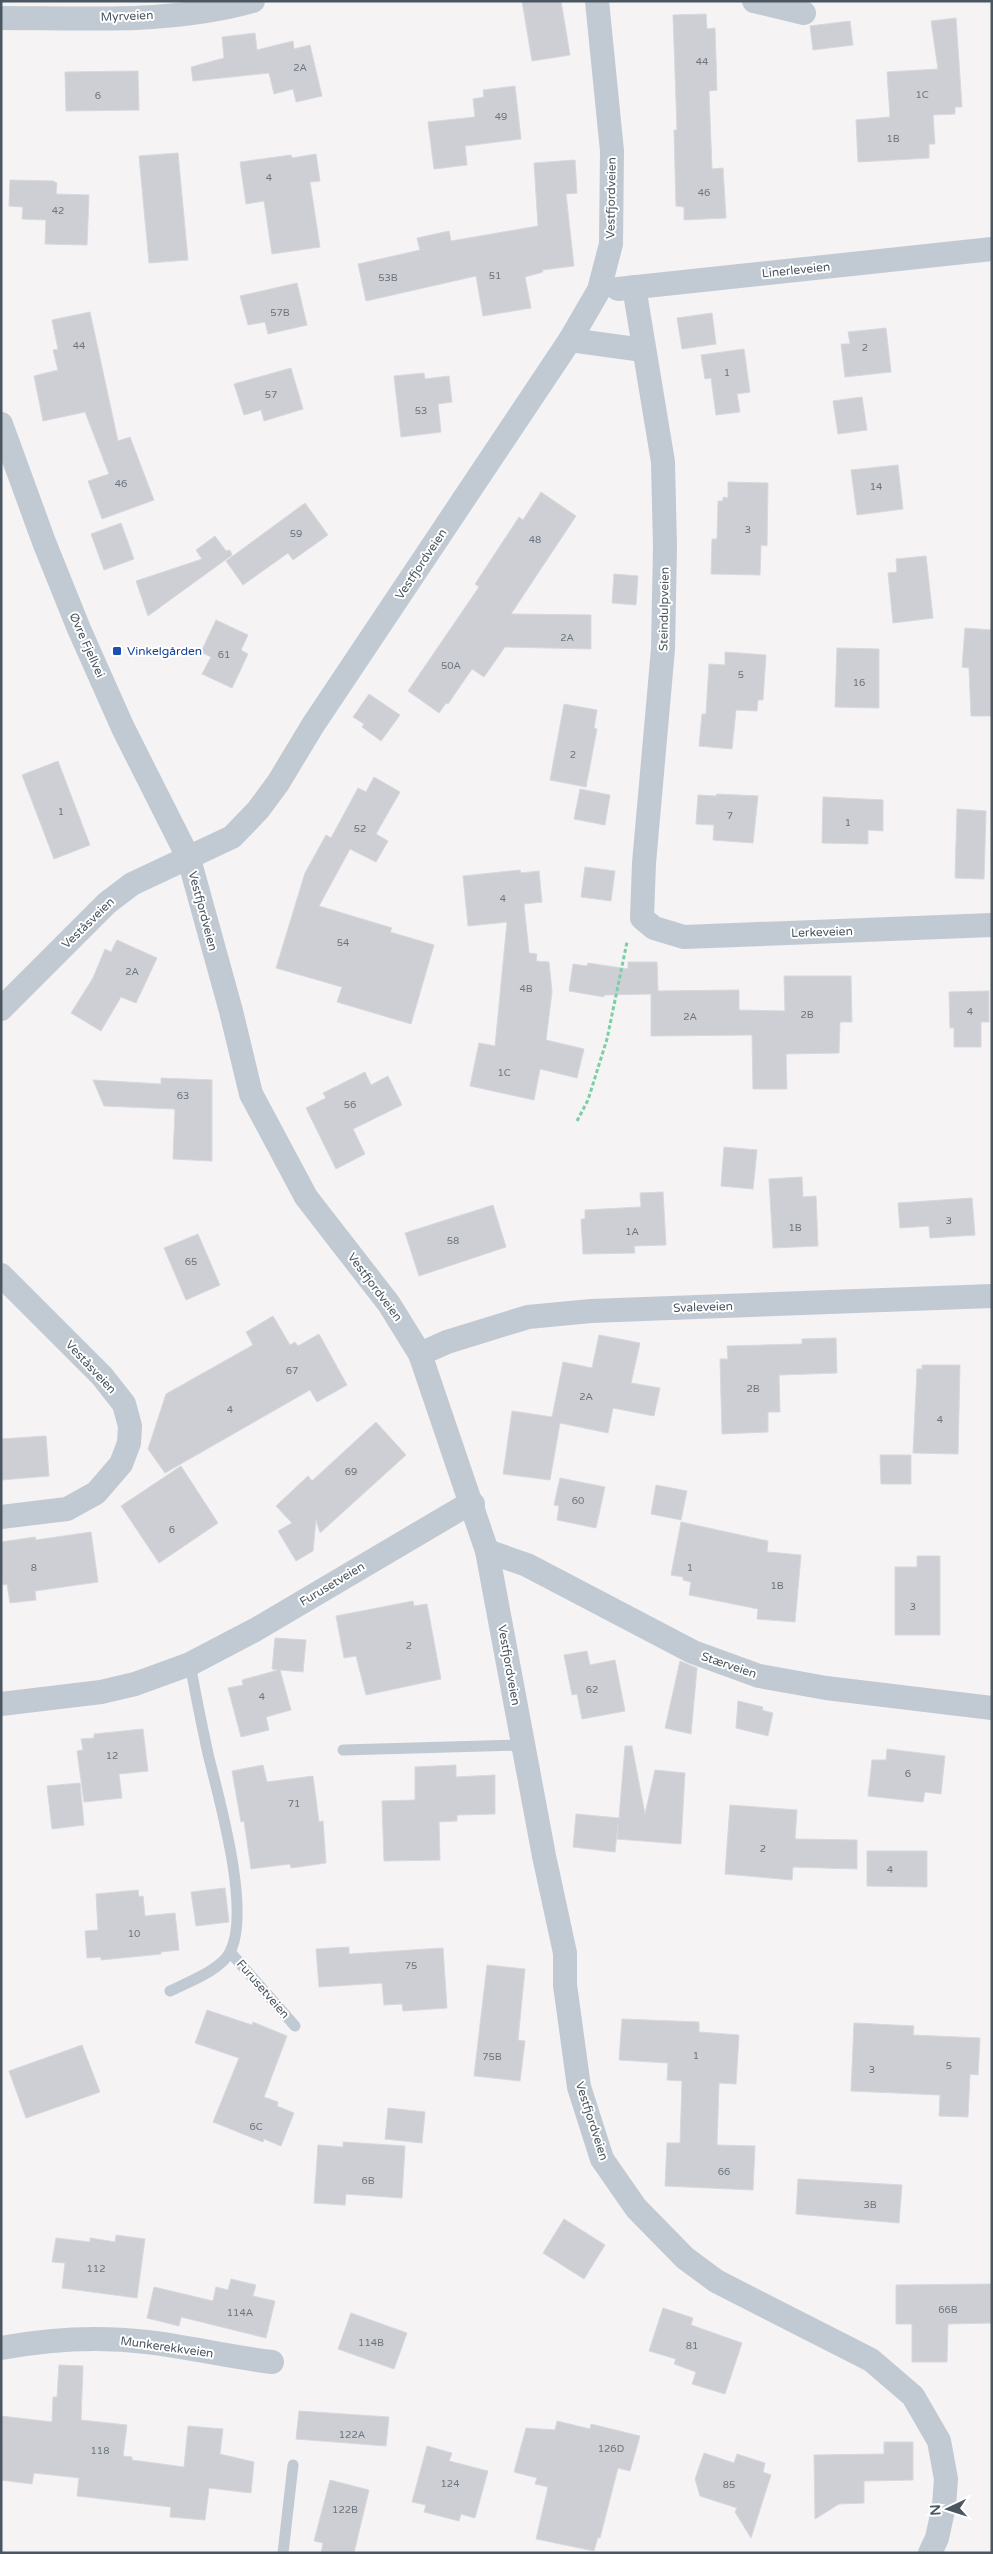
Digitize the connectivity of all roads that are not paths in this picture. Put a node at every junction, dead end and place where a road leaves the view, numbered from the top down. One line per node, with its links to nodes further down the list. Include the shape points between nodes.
1 (252, 1): 5 (street, Myrveien, via 206,11 132,18)
2 (597, 1): 8 (street, Vestfjordveien, via 612,151 611,244)
3 (754, 1): 4 (street)
4 (804, 13)
5 (1, 18)
6 (992, 249): 7 (street, Linerleveien)
7 (634, 287): 8 (street, Linerleveien); 10 (street, Steindulpveien)
8 (599, 290): 9 (street, Vestfjordveien)
9 (570, 340): 10 (street); 12 (street, Vestfjordveien, via 313,725 278,783 232,837)
10 (643, 350): 13 (street, Steindulpveien, via 663,462 665,547 663,649 644,863)
11 (1, 424): 12 (street, Øvre Fjellvei, via 79,629)
12 (189, 858): 15 (street, Veståsveien, via 132,884 107,903); 18 (street, Vestfjordveien, via 251,1094 306,1197 388,1304)
13 (648, 923): 14 (street, Lerkeveien, via 684,937)
14 (992, 925)
15 (1, 1009)
16 (1, 1275): 20 (street, Veståsveien, via 102,1376 124,1404 130,1426 129,1443 121,1464 96,1494 67,1509)
17 (992, 1296): 18 (street, Svaleveien, via 591,1311 520,1319)
18 (420, 1354): 19 (street, Vestfjordveien)
19 (472, 1504): 21 (street, Vestfjordveien); 22 (street, Furusetveien, via 460,1508 255,1630)
20 (1, 1517)
21 (487, 1550): 24 (street, Stærveien, via 527,1565 693,1652 759,1676 826,1688); 25 (street, Vestfjordveien)
22 (190, 1664): 23 (street, Furusetveien, via 135,1684 101,1692); 27 (lane, Furusetveien, via 232,1857 238,1919)
23 (1, 1704)
24 (992, 1708)
25 (523, 1745): 26 (lane); 34 (street, Vestfjordveien, via 565,1952 565,1985 579,2087 602,2159 636,2208 685,2258 716,2281 871,2360 914,2396 939,2441 946,2479 944,2506)
26 (343, 1750)
27 (230, 1952): 28 (lane, Furusetveien, via 212,1970); 29 (lane, Furusetveien)
28 (170, 1991)
29 (295, 2026)
30 (1, 2348): 31 (street, Munkerekkveien, via 37,2341 91,2338 147,2342)
31 (272, 2362)
32 (293, 2465): 33 (lane)
33 (283, 2553)
34 (930, 2553)

